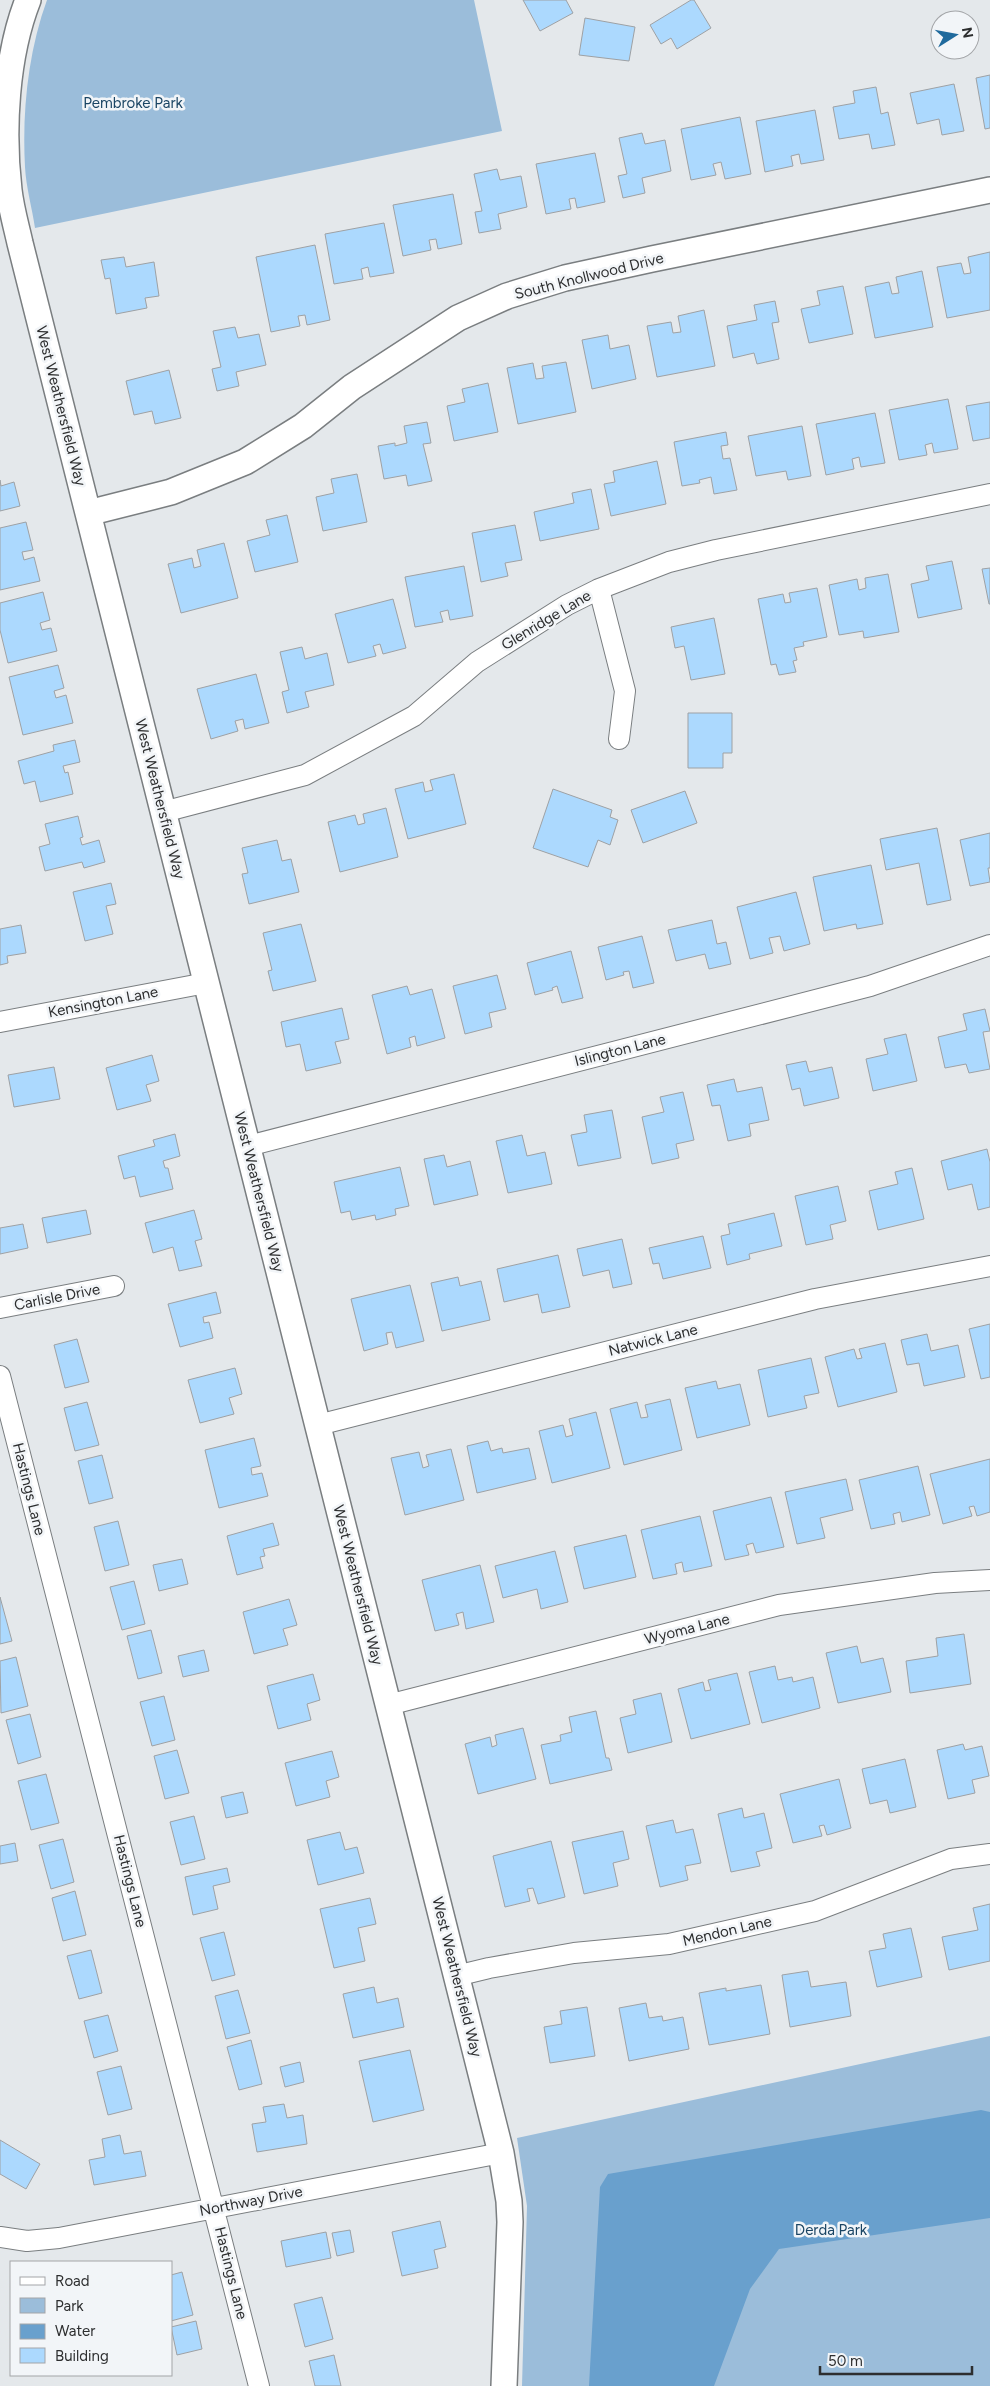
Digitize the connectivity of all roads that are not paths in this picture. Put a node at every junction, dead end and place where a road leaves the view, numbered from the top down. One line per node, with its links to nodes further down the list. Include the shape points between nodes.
1 (28, 0): 4 (street, West Weathersfield Way, via 19,27 8,94 6,144 9,192)
2 (990, 190): 4 (street, South Knollwood Drive, via 565,278 507,296 458,318 352,387 303,426 245,462 171,492)
3 (990, 494): 5 (street, Glenridge Lane, via 716,550 668,562)
4 (88, 513): 7 (street, West Weathersfield Way)
5 (599, 589): 6 (street, via 625,691); 7 (street, Glenridge Lane, via 567,605 477,662 414,716 305,775)
6 (619, 739)
7 (163, 812): 9 (street, West Weathersfield Way)
8 (990, 946): 11 (street, Islington Lane, via 870,986)
9 (206, 982): 10 (street, Kensington Lane); 11 (street, West Weathersfield Way)
10 (0, 1022)
11 (248, 1146): 16 (street, West Weathersfield Way)
12 (990, 1266): 16 (street, Natwick Lane, via 815,1299)
13 (114, 1286): 14 (street, Carlisle Drive)
14 (0, 1308)
15 (0, 1376): 22 (street, Hastings Lane)
16 (318, 1425): 18 (street, West Weathersfield Way)
17 (990, 1580): 18 (street, Wyoma Lane, via 935,1583 779,1605)
18 (388, 1705): 20 (street, West Weathersfield Way)
19 (990, 1854): 20 (street, Mendon Lane, via 951,1859 815,1911 669,1944 574,1953)
20 (456, 1976): 21 (street, West Weathersfield Way)
21 (501, 2153): 22 (street, Northway Drive); 25 (street, West Weathersfield Way, via 510,2222)
22 (214, 2207): 23 (street, Northway Drive, via 41,2241); 24 (street, Hastings Lane)
23 (0, 2237)
24 (259, 2386)
25 (504, 2386)

